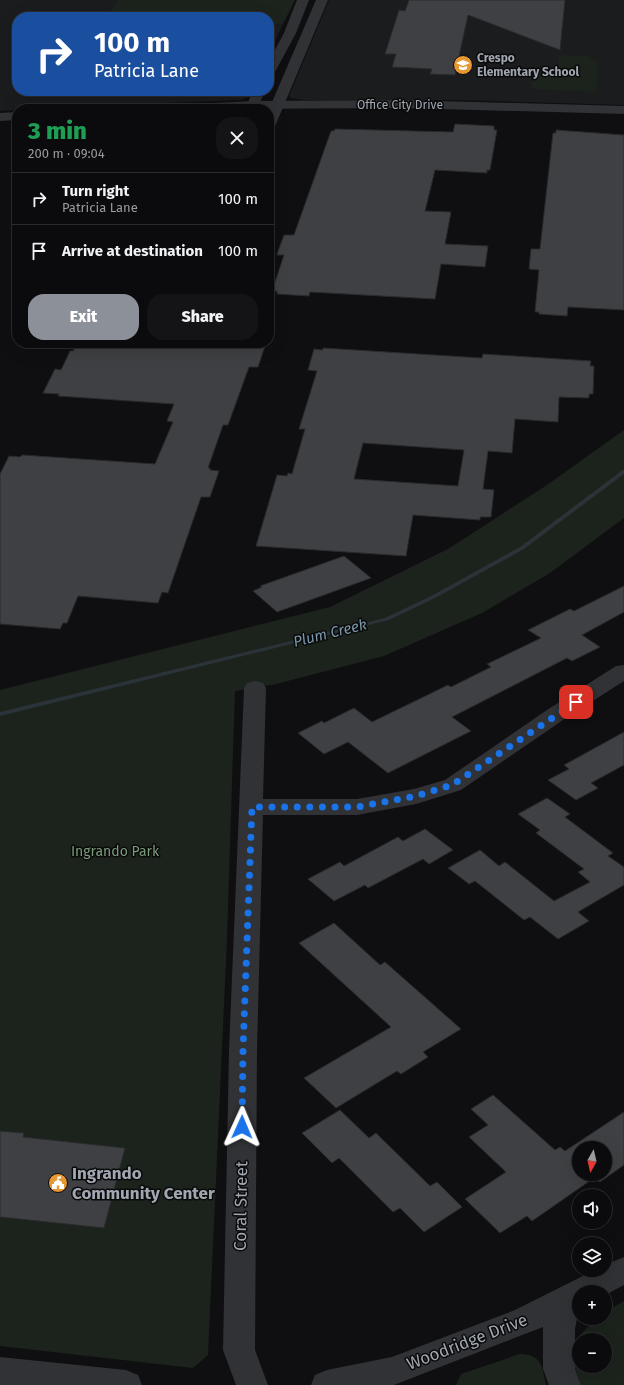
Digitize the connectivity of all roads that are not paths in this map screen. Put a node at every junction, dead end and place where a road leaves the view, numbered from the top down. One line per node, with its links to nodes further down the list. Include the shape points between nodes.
1 (303, 0): 3 (street, via 290,33)
2 (322, 0): 5 (street)
3 (274, 63)
4 (274, 105): 5 (street, Office City Drive)
5 (277, 105): 6 (street, Office City Drive, via 424,104); 7 (street)
6 (624, 110)
7 (274, 112)
8 (12, 116): 9 (street)
9 (0, 117)
10 (624, 671): 12 (street, via 452,785 416,796 357,807)
11 (255, 688): 12 (street, Coral Street)
12 (252, 807): 19 (street, Coral Street, via 243,1050 239,1350)
13 (624, 1270): 14 (street, Woodridge Drive)
14 (595, 1285)
15 (572, 1297): 20 (street, Woodridge Drive, via 526,1320 393,1371)
16 (572, 1300): 21 (street, via 559,1329 558,1369)
17 (0, 1371): 18 (street)
18 (126, 1385)
19 (252, 1385)
20 (327, 1385)
21 (565, 1385)

